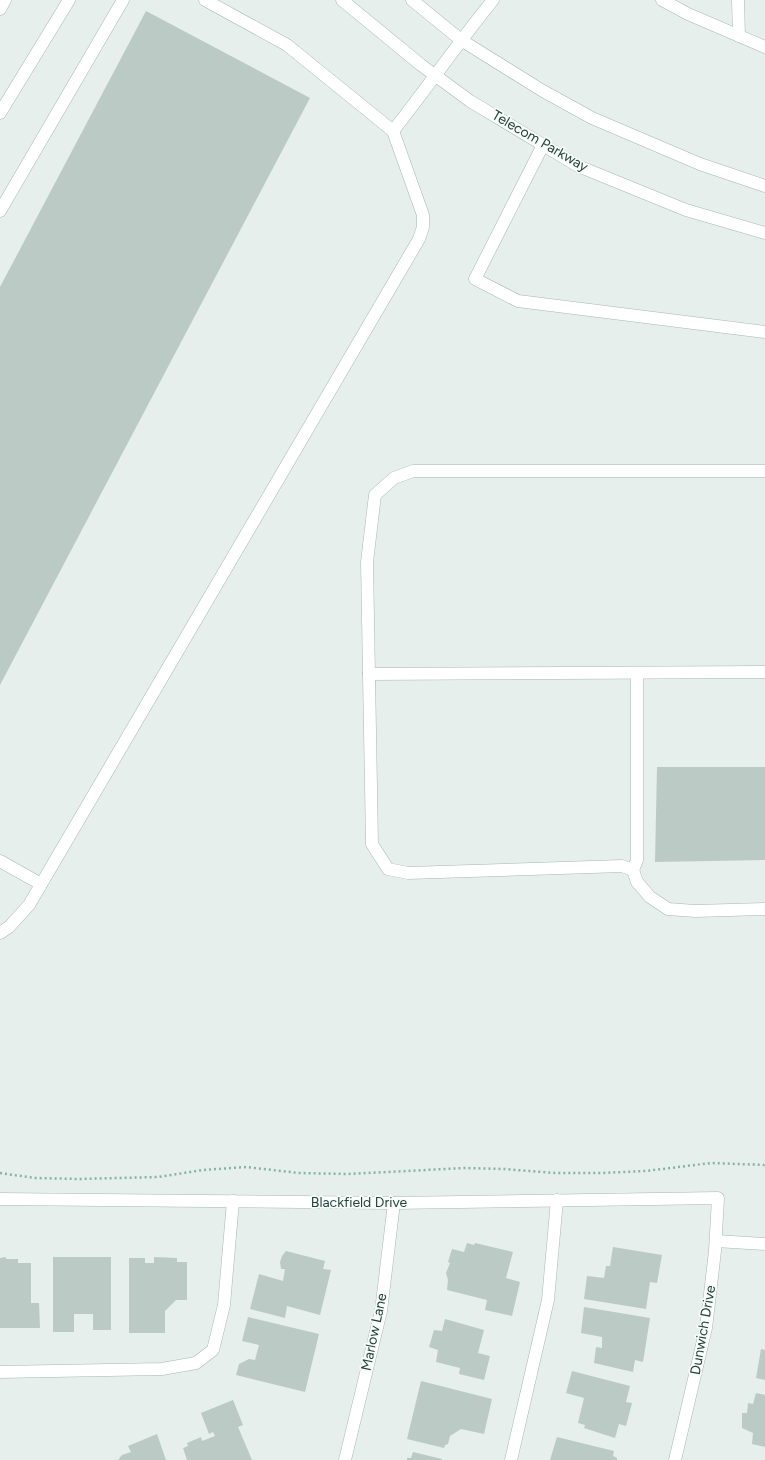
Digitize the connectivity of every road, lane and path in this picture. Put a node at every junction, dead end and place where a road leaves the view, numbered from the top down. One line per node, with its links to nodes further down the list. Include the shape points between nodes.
1 (5, 0): 11 (street)
2 (68, 0): 16 (street)
3 (123, 0): 20 (street)
4 (205, 0): 17 (street, via 287,45)
5 (342, 0): 15 (street, Telecom Parkway)
6 (412, 0): 13 (street)
7 (493, 0): 13 (street)
8 (662, 0): 10 (street)
9 (738, 0): 12 (street)
10 (677, 4): 12 (street)
11 (0, 9)
12 (739, 36): 14 (street)
13 (461, 40): 15 (street); 19 (street, via 592,118 700,164)
14 (765, 48)
15 (436, 75): 17 (street); 18 (street, Telecom Parkway, via 470,101)
16 (0, 113)
17 (392, 131): 29 (street, via 424,215 419,239)
18 (543, 145): 21 (street, Telecom Parkway, via 578,166 686,210); 22 (street, via 475,279 518,301)
19 (765, 186)
20 (0, 211)
21 (765, 233)
22 (765, 332)
23 (765, 471): 26 (street, via 413,471 394,478 375,495 367,562)
24 (765, 672): 25 (street)
25 (637, 673): 26 (street); 28 (street, via 637,860)
26 (369, 674): 28 (street, via 372,844 388,869 408,873 622,866)
27 (0, 861): 29 (street)
28 (633, 870): 30 (street, via 637,882 650,897 668,909)
29 (41, 884): 31 (street, via 29,905)
30 (765, 909)
31 (0, 933)
32 (765, 1165): 33 (path, via 711,1163 646,1172 563,1173 466,1168 348,1174 299,1173 246,1167 158,1177 79,1180)
33 (0, 1173)
34 (0, 1198): 37 (street, Blackfield Drive)
35 (718, 1198): 36 (street, Blackfield Drive); 39 (street, Dunwich Drive)
36 (557, 1200): 38 (street, Blackfield Drive); 43 (street, via 548,1300)
37 (233, 1201): 38 (street, Blackfield Drive); 41 (street, via 224,1305 213,1350 196,1363 162,1369)
38 (394, 1203): 42 (street, Marlow Lane, via 381,1311)
39 (716, 1241): 40 (street); 44 (street, Dunwich Drive, via 706,1328)
40 (765, 1244)
41 (0, 1372)
42 (345, 1460)
43 (511, 1460)
44 (675, 1460)

